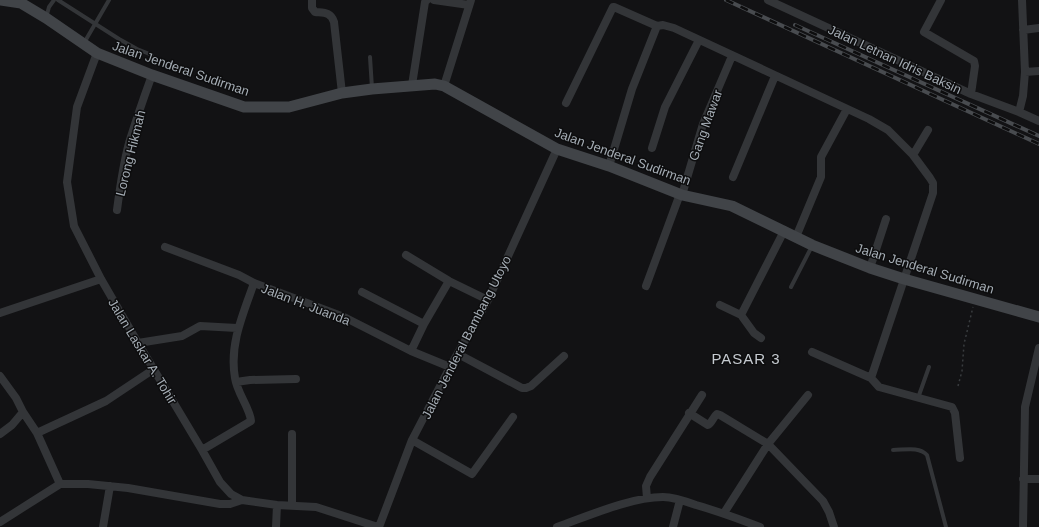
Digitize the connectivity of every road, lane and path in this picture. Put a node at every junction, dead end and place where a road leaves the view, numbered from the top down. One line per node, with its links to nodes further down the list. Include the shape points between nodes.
1 (1, 0): 12 (main road, Jalan Jenderal Sudirman, via 21,3)
2 (54, 0): 12 (lane)
3 (58, 0): 13 (lane)
4 (109, 0): 13 (lane)
5 (312, 0): 30 (street, via 315,12 328,13 334,22)
6 (427, 0): 27 (street)
7 (434, 0): 11 (street)
8 (768, 0): 31 (street, Jalan Letnan Idris Baksin)
9 (942, 0): 31 (street, Jalan Letnan Idris Baksin, via 924,32 974,61 976,66)
10 (1022, 0): 16 (street)
11 (470, 2): 28 (street)
12 (46, 18): 18 (main road, Jalan Jenderal Sudirman)
13 (96, 24): 18 (lane); 20 (lane, via 137,49)
14 (657, 26): 17 (street, via 663,25); 32 (street, via 613,7); 40 (street, via 632,89)
15 (1039, 28): 16 (street)
16 (1023, 30): 24 (street)
17 (699, 40): 21 (street); 37 (street, via 665,107)
18 (84, 44): 19 (main road, Jalan Jenderal Sudirman)
19 (97, 53): 25 (main road, Jalan Jenderal Sudirman); 51 (street, Jalan Laskar A. Tohir, via 77,107 67,182 74,226)
20 (152, 55)
21 (732, 56): 26 (street); 42 (street, Gang Mawar, via 703,124)
22 (370, 57): 29 (lane)
23 (1039, 71): 24 (street)
24 (1025, 72): 34 (street)
25 (152, 75): 30 (main road, Jalan Jenderal Sudirman, via 244,107 289,107); 43 (street, Lorong Hikmah, via 129,144)
26 (775, 76): 33 (street); 41 (street)
27 (412, 85): 28 (main road, Jalan Jenderal Sudirman); 29 (main road, Jalan Jenderal Sudirman)
28 (444, 86): 38 (main road, Jalan Jenderal Sudirman)
29 (372, 89): 30 (main road, Jalan Jenderal Sudirman)
30 (342, 93)
31 (970, 94): 34 (street)
32 (566, 102)
33 (847, 109): 39 (street, via 888,130); 46 (street, via 821,157 821,177)
34 (1019, 112): 35 (street)
35 (1039, 121)
36 (928, 130): 39 (street)
37 (652, 148)
38 (558, 149): 40 (main road, Jalan Jenderal Sudirman); 58 (street, Jalan Jenderal Bambang Utoyo)
39 (913, 156): 52 (street, via 934,187)
40 (609, 166): 42 (main road, Jalan Jenderal Sudirman)
41 (732, 177)
42 (681, 194): 45 (main road, Jalan Jenderal Sudirman, via 732,206); 55 (street, Gang Mawar)
43 (117, 210)
44 (886, 219): 50 (street)
45 (784, 231): 46 (main road, Jalan Jenderal Sudirman); 62 (street)
46 (796, 237): 47 (main road, Jalan Jenderal Sudirman)
47 (812, 245): 50 (main road, Jalan Jenderal Sudirman); 56 (lane)
48 (165, 248): 54 (street)
49 (406, 255): 53 (street)
50 (870, 268): 52 (main road, Jalan Jenderal Sudirman)
51 (101, 279): 61 (street); 67 (street, Jalan Laskar A. Tohir)
52 (904, 279): 59 (main road, Jalan Jenderal Sudirman); 77 (street)
53 (448, 280): 58 (street); 64 (street)
54 (254, 283): 65 (street, Jalan H. Juanda); 69 (street, Jalan H. Juanda, via 344,317)
55 (646, 286)
56 (791, 286)
57 (362, 292): 64 (street)
58 (488, 300): 71 (street, Jalan Jenderal Bambang Utoyo)
59 (975, 300): 63 (main road, Jalan Jenderal Sudirman); 80 (path, via 964,344)
60 (720, 305): 62 (street)
61 (0, 313)
62 (741, 315): 66 (street)
63 (1039, 317)
64 (424, 324): 69 (street)
65 (238, 328): 67 (street, via 200,326 180,336); 79 (street, Jalan H. Juanda, via 234,366)
66 (761, 338)
67 (138, 343): 75 (street, Jalan Laskar A. Tohir)
68 (1039, 348): 95 (street, via 1025,407)
69 (411, 351): 73 (street, Jalan H. Juanda)
70 (812, 352): 77 (street)
71 (458, 354): 72 (street, via 522,388 531,386); 73 (street, Jalan Jenderal Bambang Utoyo)
72 (564, 356)
73 (450, 367): 90 (street, Jalan Jenderal Bambang Utoyo)
74 (929, 367): 83 (lane)
75 (154, 369): 87 (street, via 106,401); 92 (street, Jalan Laskar A. Tohir)
76 (0, 376): 84 (street)
77 (871, 378): 83 (street, via 879,388)
78 (296, 379): 79 (street)
79 (236, 382): 92 (street, Jalan H. Juanda, via 251,421)
80 (958, 386)
81 (702, 395): 85 (street)
82 (808, 395): 91 (street)
83 (918, 399): 94 (street, via 952,407 955,413)
84 (23, 412): 87 (street); 88 (street)
85 (689, 413): 91 (street, via 708,425 717,414 720,415); 99 (street, via 650,477 646,486)
86 (513, 417): 90 (street, via 472,474)
87 (37, 433): 97 (street)
88 (0, 434)
89 (292, 434): 103 (street)
90 (412, 440): 108 (street, Jalan Jenderal Bambang Utoyo)
91 (768, 444): 104 (street); 112 (street, via 823,501)
92 (202, 450): 100 (street, Jalan Laskar A. Tohir, via 220,482 231,494)
93 (893, 450): 113 (lane, via 917,449 926,455)
94 (960, 458)
95 (1023, 479): 96 (street); 114 (street)
96 (1039, 479)
97 (60, 484): 98 (street); 105 (street)
98 (110, 486): 100 (street, via 220,504); 106 (street)
99 (647, 498): 101 (street, via 664,497); 109 (street)
100 (242, 500): 102 (street, Jalan Laskar A. Tohir)
101 (680, 500): 104 (street); 110 (street)
102 (277, 505): 103 (street, Jalan Laskar A. Tohir); 107 (street)
103 (292, 505): 108 (street, Jalan Laskar A. Tohir, via 316,507)
104 (724, 514): 111 (street)
105 (0, 522)
106 (103, 527)
107 (276, 527)
108 (378, 527)
109 (557, 527)
110 (673, 527)
111 (759, 527)
112 (834, 527)
113 (946, 527)
114 (1023, 527)

